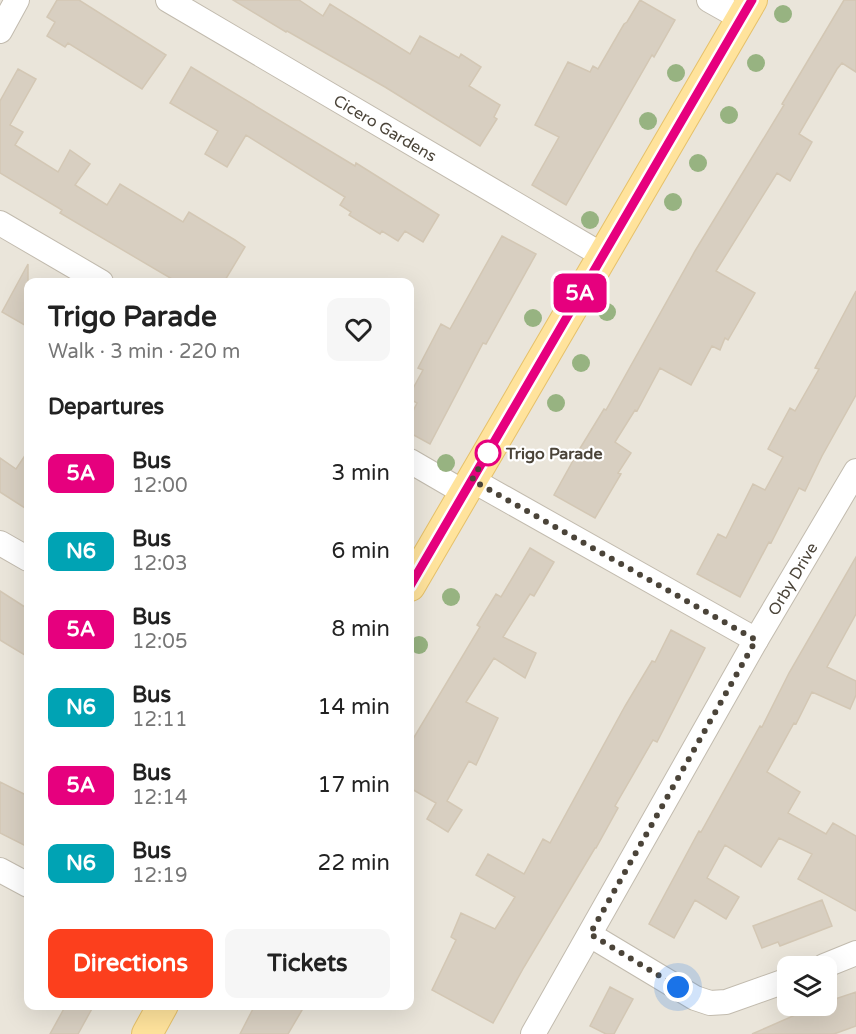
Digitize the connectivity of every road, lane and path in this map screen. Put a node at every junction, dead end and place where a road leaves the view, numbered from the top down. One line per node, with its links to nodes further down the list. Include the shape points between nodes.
1 (168, 0): 7 (street, Cicero Gardens)
2 (709, 0): 4 (street)
3 (14, 1): 5 (street)
4 (746, 9): 7 (main road)
5 (0, 31)
6 (0, 223): 8 (street)
7 (602, 255): 11 (main road)
8 (94, 278)
9 (414, 463): 11 (street)
10 (856, 471): 15 (street, Orby Drive)
11 (468, 487): 14 (main road); 15 (street)
12 (0, 543): 13 (street)
13 (24, 557)
14 (414, 579)
15 (756, 640): 18 (street, Orby Drive)
16 (0, 870): 17 (street)
17 (24, 883)
18 (590, 934): 21 (street, via 695,998 710,1003 726,1002); 24 (street, Orby Drive)
19 (856, 953): 20 (street)
20 (837, 961)
21 (777, 984)
22 (160, 1010): 23 (main road)
23 (147, 1034)
24 (533, 1034)

